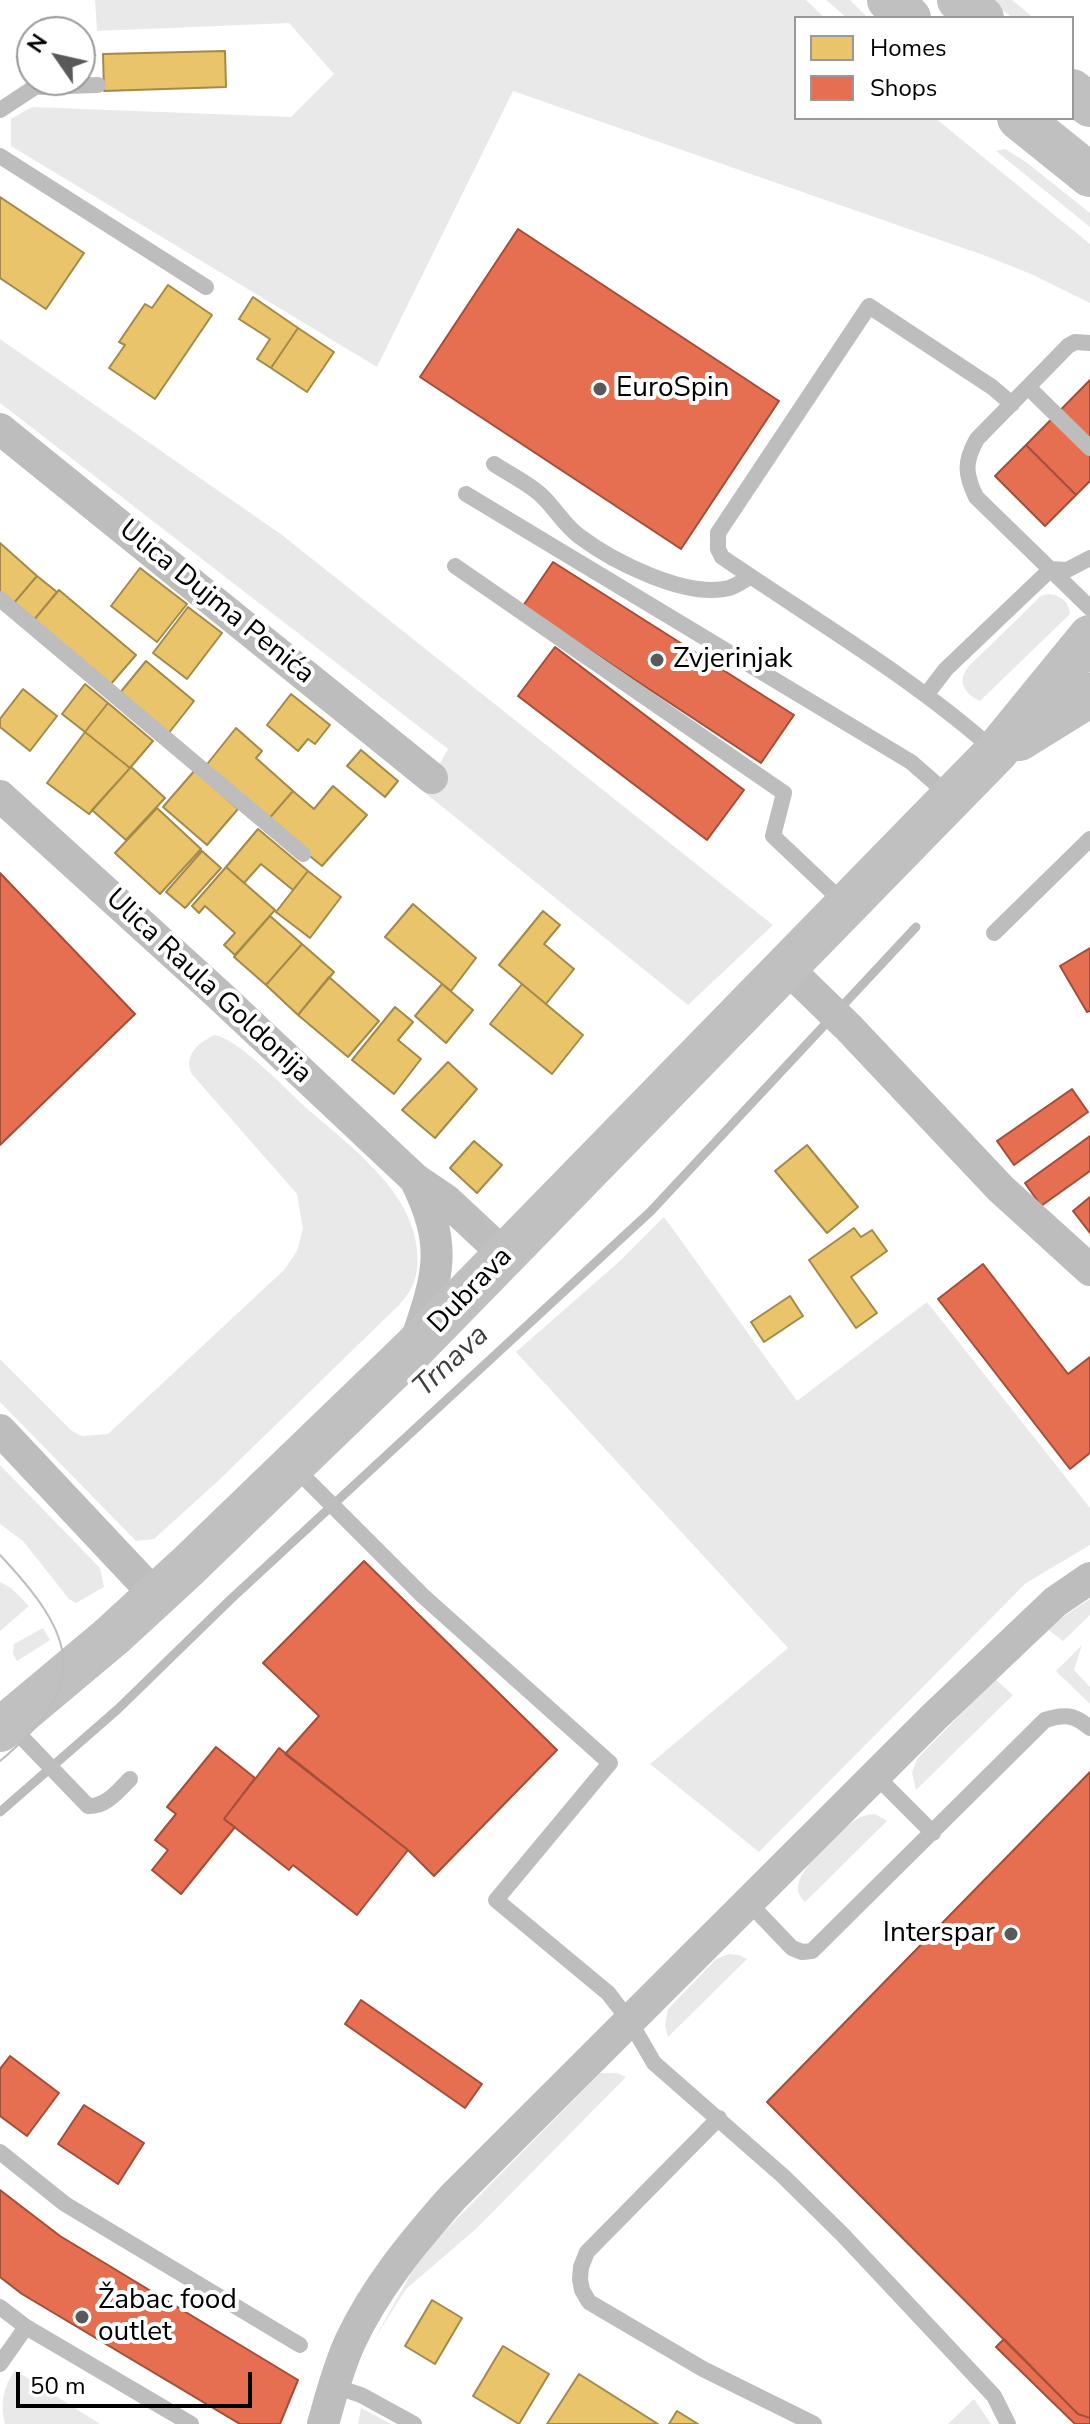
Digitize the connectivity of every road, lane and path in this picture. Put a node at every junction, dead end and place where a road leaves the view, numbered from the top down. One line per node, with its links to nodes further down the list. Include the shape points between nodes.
1 (889, 0): 3 (main road)
2 (959, 0): 4 (main road)
3 (907, 16)
4 (979, 16)
5 (98, 85): 8 (lane, via 35,87)
6 (1074, 93): 7 (main road)
7 (1090, 105)
8 (0, 110)
9 (1021, 120): 11 (main road)
10 (0, 156): 12 (lane)
11 (1090, 175)
12 (206, 287)
13 (1090, 343): 14 (lane, via 1068,346)
14 (1028, 387): 15 (lane); 17 (lane)
15 (1012, 404): 22 (lane, via 977,439 968,479 976,497); 23 (lane, via 869,306 718,533 722,557)
16 (0, 429): 30 (street, Ulica Dujma Penića)
17 (1090, 448)
18 (494, 464): 23 (lane, via 541,495 578,536 651,576 699,589 728,588)
19 (466, 494): 32 (lane, via 911,762)
20 (1090, 558): 22 (lane, via 1067,570)
21 (455, 566): 35 (lane, via 784,793 773,836)
22 (1051, 569): 25 (lane); 27 (lane, via 946,669)
23 (751, 577): 27 (lane)
24 (0, 599): 34 (lane)
25 (1090, 608)
26 (1090, 637): 29 (main road)
27 (926, 695): 29 (lane)
28 (1090, 695): 29 (main road)
29 (996, 752): 32 (main road, Dubrava)
30 (432, 778)
31 (0, 796): 38 (street, Ulica Raula Goldonija)
32 (952, 798): 35 (main road, Dubrava)
33 (1090, 839): 36 (lane)
34 (303, 854)
35 (847, 906): 37 (main road, Dubrava)
36 (994, 933)
37 (786, 967): 39 (main road, Dubrava); 40 (street, via 1001,1189)
38 (415, 1179): 39 (street, Ulica Raula Goldonija); 41 (street, Ulica Raula Goldonija, via 435,1227 437,1264)
39 (505, 1255): 41 (main road, Dubrava)
40 (1090, 1270)
41 (413, 1349): 43 (main road, Dubrava)
42 (0, 1430): 45 (street)
43 (293, 1465): 45 (main road, Dubrava); 52 (lane, via 423,1596 610,1763 496,1900 608,1993)
44 (1090, 1578): 48 (street, via 1039,1616)
45 (156, 1596): 46 (main road, Dubrava)
46 (4, 1727): 49 (lane, via 88,1806 98,1806)
47 (1090, 1728): 50 (lane, via 1062,1714 1045,1720)
48 (876, 1776): 50 (lane); 51 (street)
49 (130, 1779)
50 (933, 1833): 51 (lane, via 812,1951 792,1948)
51 (748, 1902): 52 (street)
52 (629, 2020): 53 (lane, via 654,2063); 59 (street, via 493,2153 415,2240 366,2311)
53 (719, 2118): 63 (lane, via 587,2252 582,2290 606,2313); 64 (lane, via 901,2296 994,2396)
54 (0, 2152): 57 (lane, via 65,2204)
55 (0, 2307): 56 (lane)
56 (26, 2327): 58 (lane); 60 (lane)
57 (300, 2345)
58 (0, 2364)
59 (334, 2386): 61 (street); 62 (lane)
60 (191, 2424)
61 (323, 2424)
62 (414, 2424)
63 (814, 2424)
64 (1008, 2424)

